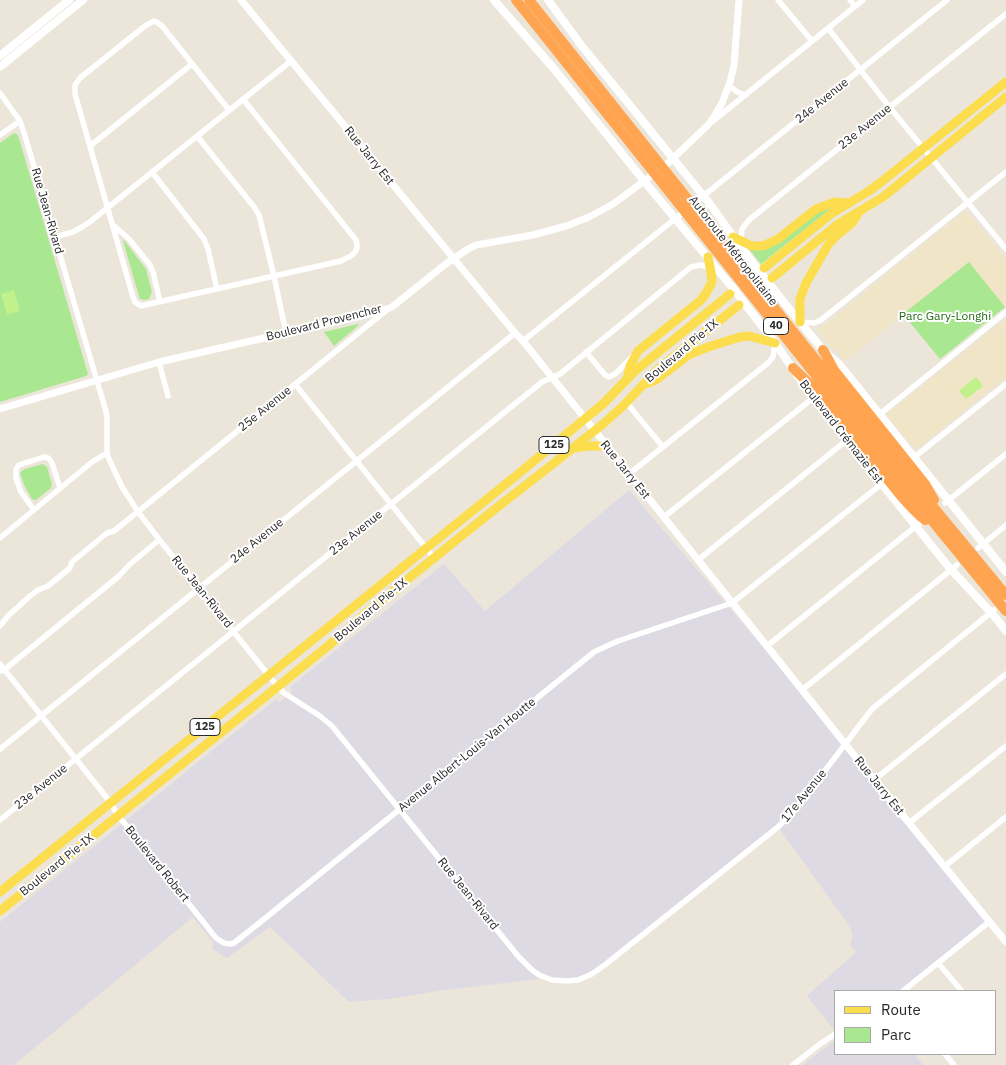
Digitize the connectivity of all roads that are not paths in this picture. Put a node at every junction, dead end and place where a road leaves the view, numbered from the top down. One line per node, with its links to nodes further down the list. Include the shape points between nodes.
1 (69, 0): 17 (main road)
2 (83, 0): 20 (main road)
3 (241, 0): 18 (street, Rue Jarry Est)
4 (494, 0): 41 (main road)
5 (516, 0): 28 (highway, Autoroute Métropolitaine / 40)
6 (529, 0): 28 (highway, Autoroute Métropolitaine / 40)
7 (548, 0): 38 (main road)
8 (739, 0): 23 (street, via 735,56)
9 (778, 0): 16 (street)
10 (850, 0): 13 (street)
11 (863, 0): 13 (street)
12 (947, 0): 21 (street, 24e Avenue)
13 (855, 6): 15 (street)
14 (1006, 14): 29 (street, 23e Avenue)
15 (828, 28): 16 (street); 21 (street)
16 (812, 41): 25 (street)
17 (0, 56)
18 (291, 61): 27 (street); 52 (street, Rue Jarry Est)
19 (192, 64): 30 (street); 35 (street); 35 (street, via 162,26 154,21 77,81 75,94)
20 (0, 67)
21 (860, 70): 29 (street); 42 (street, 24e Avenue)
22 (1006, 82): 36 (main road)
23 (728, 85): 25 (street); 32 (street)
24 (0, 93): 31 (street, Rue Jean-Rivard)
25 (746, 95): 32 (street)
26 (1006, 98): 37 (main road)
27 (243, 99): 30 (street); 56 (street, via 357,244 355,252 348,258)
28 (607, 105): 103 (highway, Autoroute Métropolitaine / 40); 108 (highway, Autoroute Métropolitaine / 40)
29 (890, 107): 36 (street); 50 (street, 23e Avenue, via 746,223)
30 (229, 110): 34 (street)
31 (20, 121): 33 (street); 49 (street, Rue Jean-Rivard)
32 (710, 123): 38 (street)
33 (0, 135)
34 (197, 136): 39 (street); 56 (street, via 259,215)
35 (90, 146): 45 (street)
36 (923, 148): 37 (street); 43 (main road, via 873,188)
37 (931, 158): 44 (street); 46 (main road, via 882,197)
38 (670, 162): 42 (main road)
39 (152, 172): 45 (street); 58 (street, via 204,239)
40 (1006, 172): 44 (street)
41 (648, 179): 47 (main road); 52 (street, Boulevard Provencher, via 589,217 533,235 476,245)
42 (700, 199): 50 (main road)
43 (848, 203): 50 (main road, via 835,202 816,209 766,246); 54 (main road)
44 (968, 203): 51 (street); 64 (street, via 821,320)
45 (108, 208): 48 (street); 49 (street, via 82,227)
46 (860, 210): 57 (main road, via 838,224); 64 (main road, via 852,223 829,243 806,282 800,299)
47 (678, 216): 53 (main road); 67 (street)
48 (113, 225): 60 (street, via 150,265); 60 (street, via 135,302 141,306)
49 (55, 237): 76 (street, Rue Jean-Rivard)
50 (739, 242): 54 (main road)
51 (1005, 245)
52 (453, 258): 62 (street, Boulevard Provencher); 66 (street, Rue Jarry Est)
53 (708, 258): 55 (main road)
54 (760, 268): 57 (main road)
55 (714, 269): 59 (main road, Boulevard Crémazie Est); 70 (main road, via 712,282 700,301); 71 (street, 23e Avenue, via 701,265 691,267)
56 (274, 276): 58 (street); 65 (street)
57 (771, 282): 64 (main road)
58 (217, 289): 60 (street)
59 (731, 291): 61 (main road, Boulevard Crémazie Est); 75 (main road, Boulevard Pie-IX / 125)
60 (160, 302)
61 (742, 305): 68 (main road, Boulevard Crémazie Est); 79 (main road, Boulevard Pie-IX / 125, via 671,358)
62 (392, 306): 65 (street, Boulevard Provencher, via 364,316); 77 (street, 25e Avenue)
63 (1006, 312): 84 (street)
64 (800, 322): 69 (main road)
65 (286, 333): 72 (street, Boulevard Provencher)
66 (515, 334): 67 (street, Rue Jarry Est); 94 (street, 24e Avenue)
67 (523, 341): 74 (street, Rue Jarry Est)
68 (775, 343): 73 (main road, Boulevard Crémazie Est); 79 (main road, via 744,337 711,346 690,354 656,380); 89 (street, via 770,361)
69 (823, 350): 84 (main road, via 840,365); 103 (highway, via 834,370 925,484)
70 (638, 351): 71 (street, via 609,377); 75 (main road)
71 (586, 352): 74 (street, 23e Avenue)
72 (159, 362): 76 (street, Boulevard Provencher); 80 (street)
73 (793, 368): 81 (main road, Boulevard Crémazie Est); 108 (highway, via 813,387 913,509)
74 (552, 378): 85 (street, Rue Jarry Est); 99 (street, 23e Avenue, via 542,382)
75 (627, 379): 85 (main road, Boulevard Pie-IX / 125)
76 (96, 380): 83 (street, Boulevard Provencher); 91 (street, Rue Jean-Rivard, via 107,417)
77 (295, 384): 94 (street); 101 (street, 25e Avenue)
78 (1006, 384): 93 (street)
79 (643, 385): 82 (main road, Boulevard Pie-IX / 125)
80 (168, 396)
81 (812, 398): 87 (main road, Boulevard Crémazie Est); 102 (street)
82 (626, 402): 86 (main road, Boulevard Pie-IX / 125); 89 (street)
83 (0, 409)
84 (880, 414): 93 (main road)
85 (585, 419): 86 (street, Rue Jarry Est); 110 (main road, Boulevard Pie-IX / 125)
86 (594, 431): 88 (street, Rue Jarry Est); 90 (main road, Boulevard Pie-IX / 125)
87 (847, 440): 96 (main road, Boulevard Crémazie Est); 112 (street)
88 (606, 446): 90 (main road); 95 (street, Rue Jarry Est)
89 (662, 447): 95 (street)
90 (573, 448): 111 (main road, Boulevard Pie-IX / 125)
91 (107, 453): 97 (street); 101 (street, Rue Jean-Rivard)
92 (1006, 454): 98 (street)
93 (912, 459): 98 (main road)
94 (357, 461): 99 (street); 115 (street, 24e Avenue)
95 (629, 474): 102 (street, Rue Jarry Est)
96 (883, 482): 104 (main road, Boulevard Crémazie Est); 117 (street)
97 (60, 488): 100 (street); 100 (street, via 48,458 18,465 16,478 21,492)
98 (947, 502): 109 (main road)
99 (391, 504): 110 (street); 121 (street, 23e Avenue)
100 (34, 510): 106 (street)
101 (137, 511): 107 (street, Rue Jean-Rivard); 120 (street, 25e Avenue, via 72,562 70,568 48,586 38,590)
102 (664, 517): 112 (street, Rue Jarry Est)
103 (946, 523): 116 (highway, Autoroute Métropolitaine / 40)
104 (918, 525): 113 (main road, Boulevard Crémazie Est); 123 (street)
105 (1006, 525): 109 (street)
106 (0, 538)
107 (159, 540): 115 (street, Rue Jean-Rivard); 125 (street)
108 (950, 543): 119 (highway, Autoroute Métropolitaine / 40)
109 (980, 546): 114 (main road)
110 (426, 548): 111 (street); 127 (main road, Boulevard Pie-IX / 125)
111 (434, 558): 128 (main road, Boulevard Pie-IX / 125)
112 (698, 560): 117 (street, Rue Jarry Est)
113 (954, 567): 118 (main road, Boulevard Crémazie Est); 129 (street)
114 (1006, 572)
115 (199, 588): 121 (street, Rue Jean-Rivard); 130 (street, 24e Avenue)
116 (1006, 595)
117 (732, 603): 123 (street, Rue Jarry Est); 137 (street, Avenue Albert-Louis-Van Houtte, via 602,648)
118 (992, 611): 122 (main road, Boulevard Crémazie Est); 131 (street, 17e Avenue, via 872,708)
119 (1006, 611)
120 (0, 626)
121 (234, 631): 127 (street, Rue Jean-Rivard); 134 (street, 23e Avenue)
122 (1006, 631)
123 (767, 646): 129 (street, Rue Jarry Est)
124 (0, 664): 125 (street, Boulevard Robert)
125 (2, 670): 130 (street, Boulevard Robert)
126 (1006, 674): 135 (street)
127 (269, 675): 128 (street, Rue Jean-Rivard); 136 (main road, Boulevard Pie-IX / 125)
128 (278, 687): 137 (street, Rue Jean-Rivard, via 329,722); 138 (main road, Boulevard Pie-IX / 125)
129 (802, 690): 131 (street, Rue Jarry Est)
130 (41, 716): 133 (street, 24e Avenue); 134 (street, Boulevard Robert)
131 (845, 743): 135 (street, Rue Jarry Est); 149 (street, 17e Avenue, via 795,810 778,827 599,970)
132 (1006, 746): 141 (street)
133 (0, 749)
134 (76, 759): 136 (street, Boulevard Robert); 140 (street, 23e Avenue)
135 (874, 780): 141 (street, Rue Jarry Est)
136 (111, 803): 138 (street, Boulevard Robert); 143 (main road, Boulevard Pie-IX / 125)
137 (400, 809): 147 (street, Avenue Albert-Louis-Van Houtte, via 236,942); 149 (street, Rue Jean-Rivard, via 525,964 547,978)
138 (118, 816): 144 (main road, Boulevard Pie-IX / 125); 147 (street, Boulevard Robert, via 216,938)
139 (1006, 817): 142 (street)
140 (0, 820)
141 (910, 824): 142 (street, Rue Jarry Est)
142 (944, 867): 145 (street, Rue Jarry Est)
143 (0, 892)
144 (0, 911)
145 (989, 922): 146 (street, Rue Jarry Est); 148 (street)
146 (1006, 942)
147 (224, 943)
148 (938, 963): 150 (street); 151 (street)
149 (573, 980)
150 (904, 990)
151 (961, 990)
152 (834, 1035): 154 (street)
153 (946, 1055): 155 (street)
154 (793, 1065)
155 (954, 1065)

